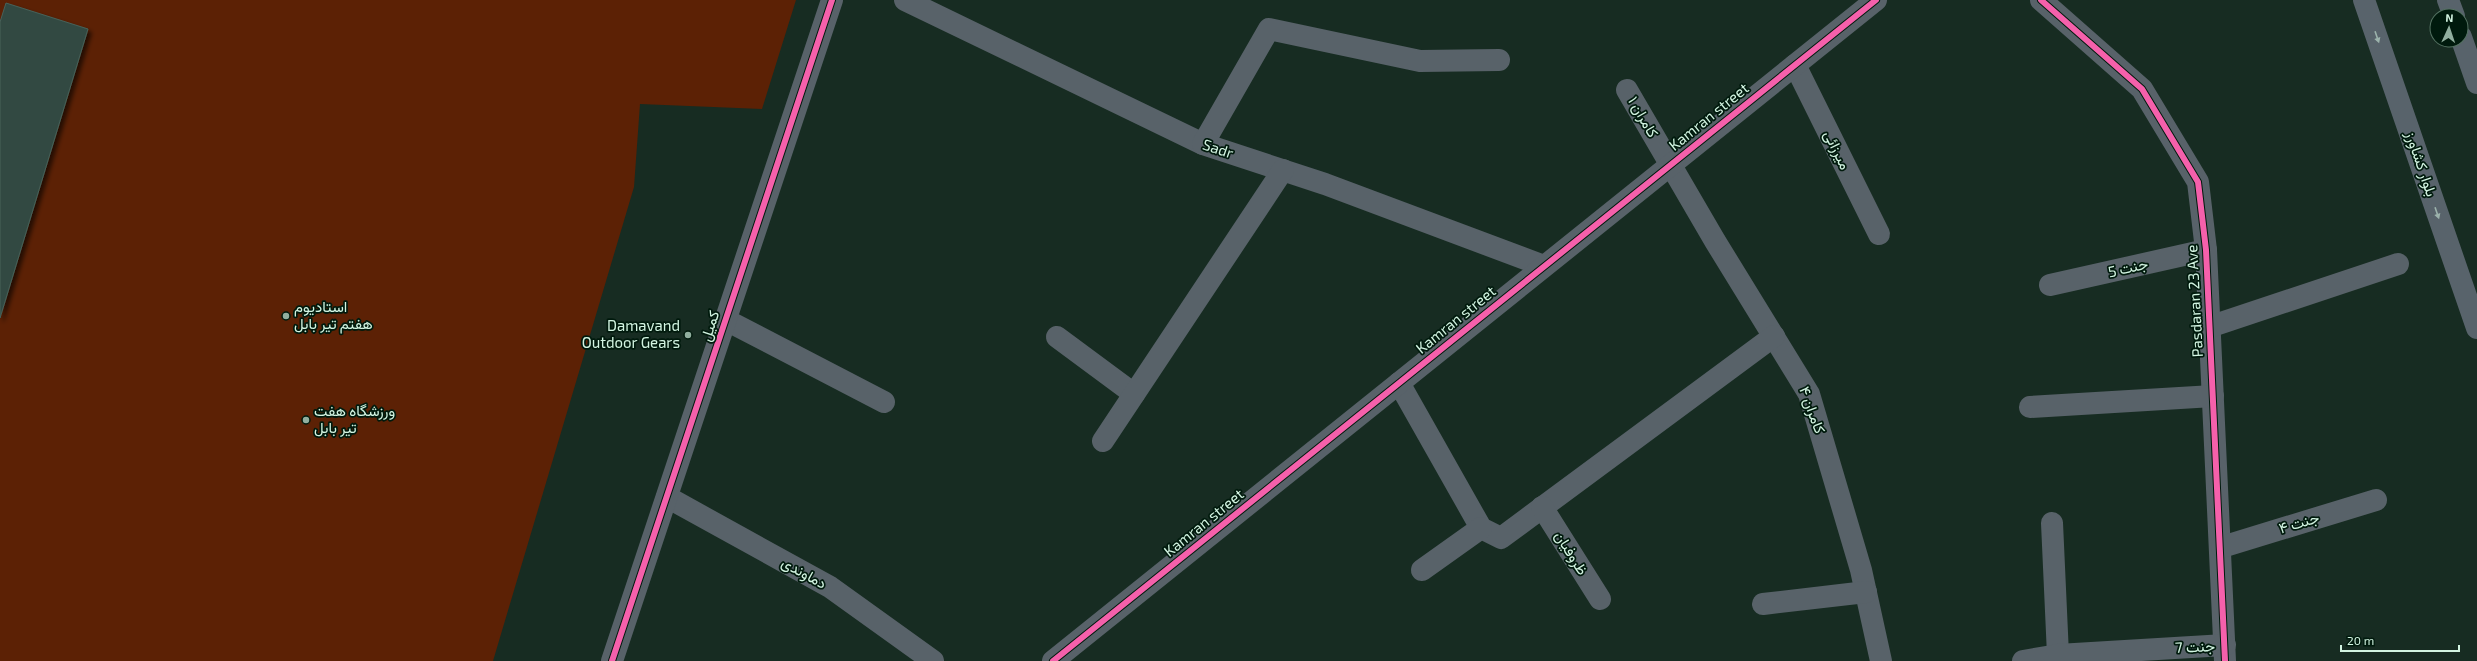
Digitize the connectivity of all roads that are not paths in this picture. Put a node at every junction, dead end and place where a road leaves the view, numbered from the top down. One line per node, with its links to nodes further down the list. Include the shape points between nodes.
1 (832, 0): 19 (street, کمیل)
2 (904, 0): 11 (street, Sadr)
3 (1876, 0): 8 (street, Kamran street)
4 (2041, 0): 15 (street, Pasdaran 23 Ave, via 2142,90 2198,182)
5 (2364, 0): 21 (main road, بلوار کشاورز, one-way to 21)
6 (2465, 48): 9 (main road)
7 (1499, 60): 11 (street, via 1420,61 1269,29)
8 (1795, 65): 12 (street, Kamran street); 14 (street, میرزائی)
9 (2477, 83)
10 (1628, 90): 12 (street, کامران ۱)
11 (1203, 144): 13 (street, Sadr)
12 (1670, 165): 17 (street, Kamran street); 22 (street, کامران ۴)
13 (1283, 170): 17 (street, Sadr); 25 (street)
14 (1879, 234)
15 (2206, 250): 18 (street, جنت 5); 20 (street, Pasdaran 23 Ave)
16 (2398, 264): 20 (street)
17 (1544, 266): 24 (street, Kamran street)
18 (2050, 285)
19 (726, 320): 27 (street); 30 (street, کمیل)
20 (2209, 327): 26 (street, Pasdaran 23 Ave)
21 (2477, 328)
22 (1774, 336): 32 (street); 37 (street, کامران ۴, via 1809,394)
23 (1057, 338): 25 (street)
24 (1399, 384): 34 (street); 44 (street, Kamran street)
25 (1134, 394): 29 (street)
26 (2213, 396): 28 (street); 35 (street, Pasdaran 23 Ave)
27 (884, 402)
28 (2030, 407)
29 (1103, 441)
30 (667, 497): 42 (street, کمیل); 43 (street, دماوندی, via 830,587)
31 (2376, 500): 35 (street, جنت ۴)
32 (1542, 507): 34 (street, via 1501,538); 38 (street, ظروفیان)
33 (2052, 524): 41 (street)
34 (1481, 528): 36 (street)
35 (2222, 547): 40 (street, Pasdaran 23 Ave)
36 (1422, 570)
37 (1866, 592): 39 (street); 45 (street, کامران ۴)
38 (1600, 599)
39 (1763, 604)
40 (2225, 653): 41 (street, جنت 7)
41 (2058, 655): 46 (street, جنت 7)
42 (612, 661)
43 (933, 661)
44 (1053, 661)
45 (1880, 661)
46 (2023, 661)

